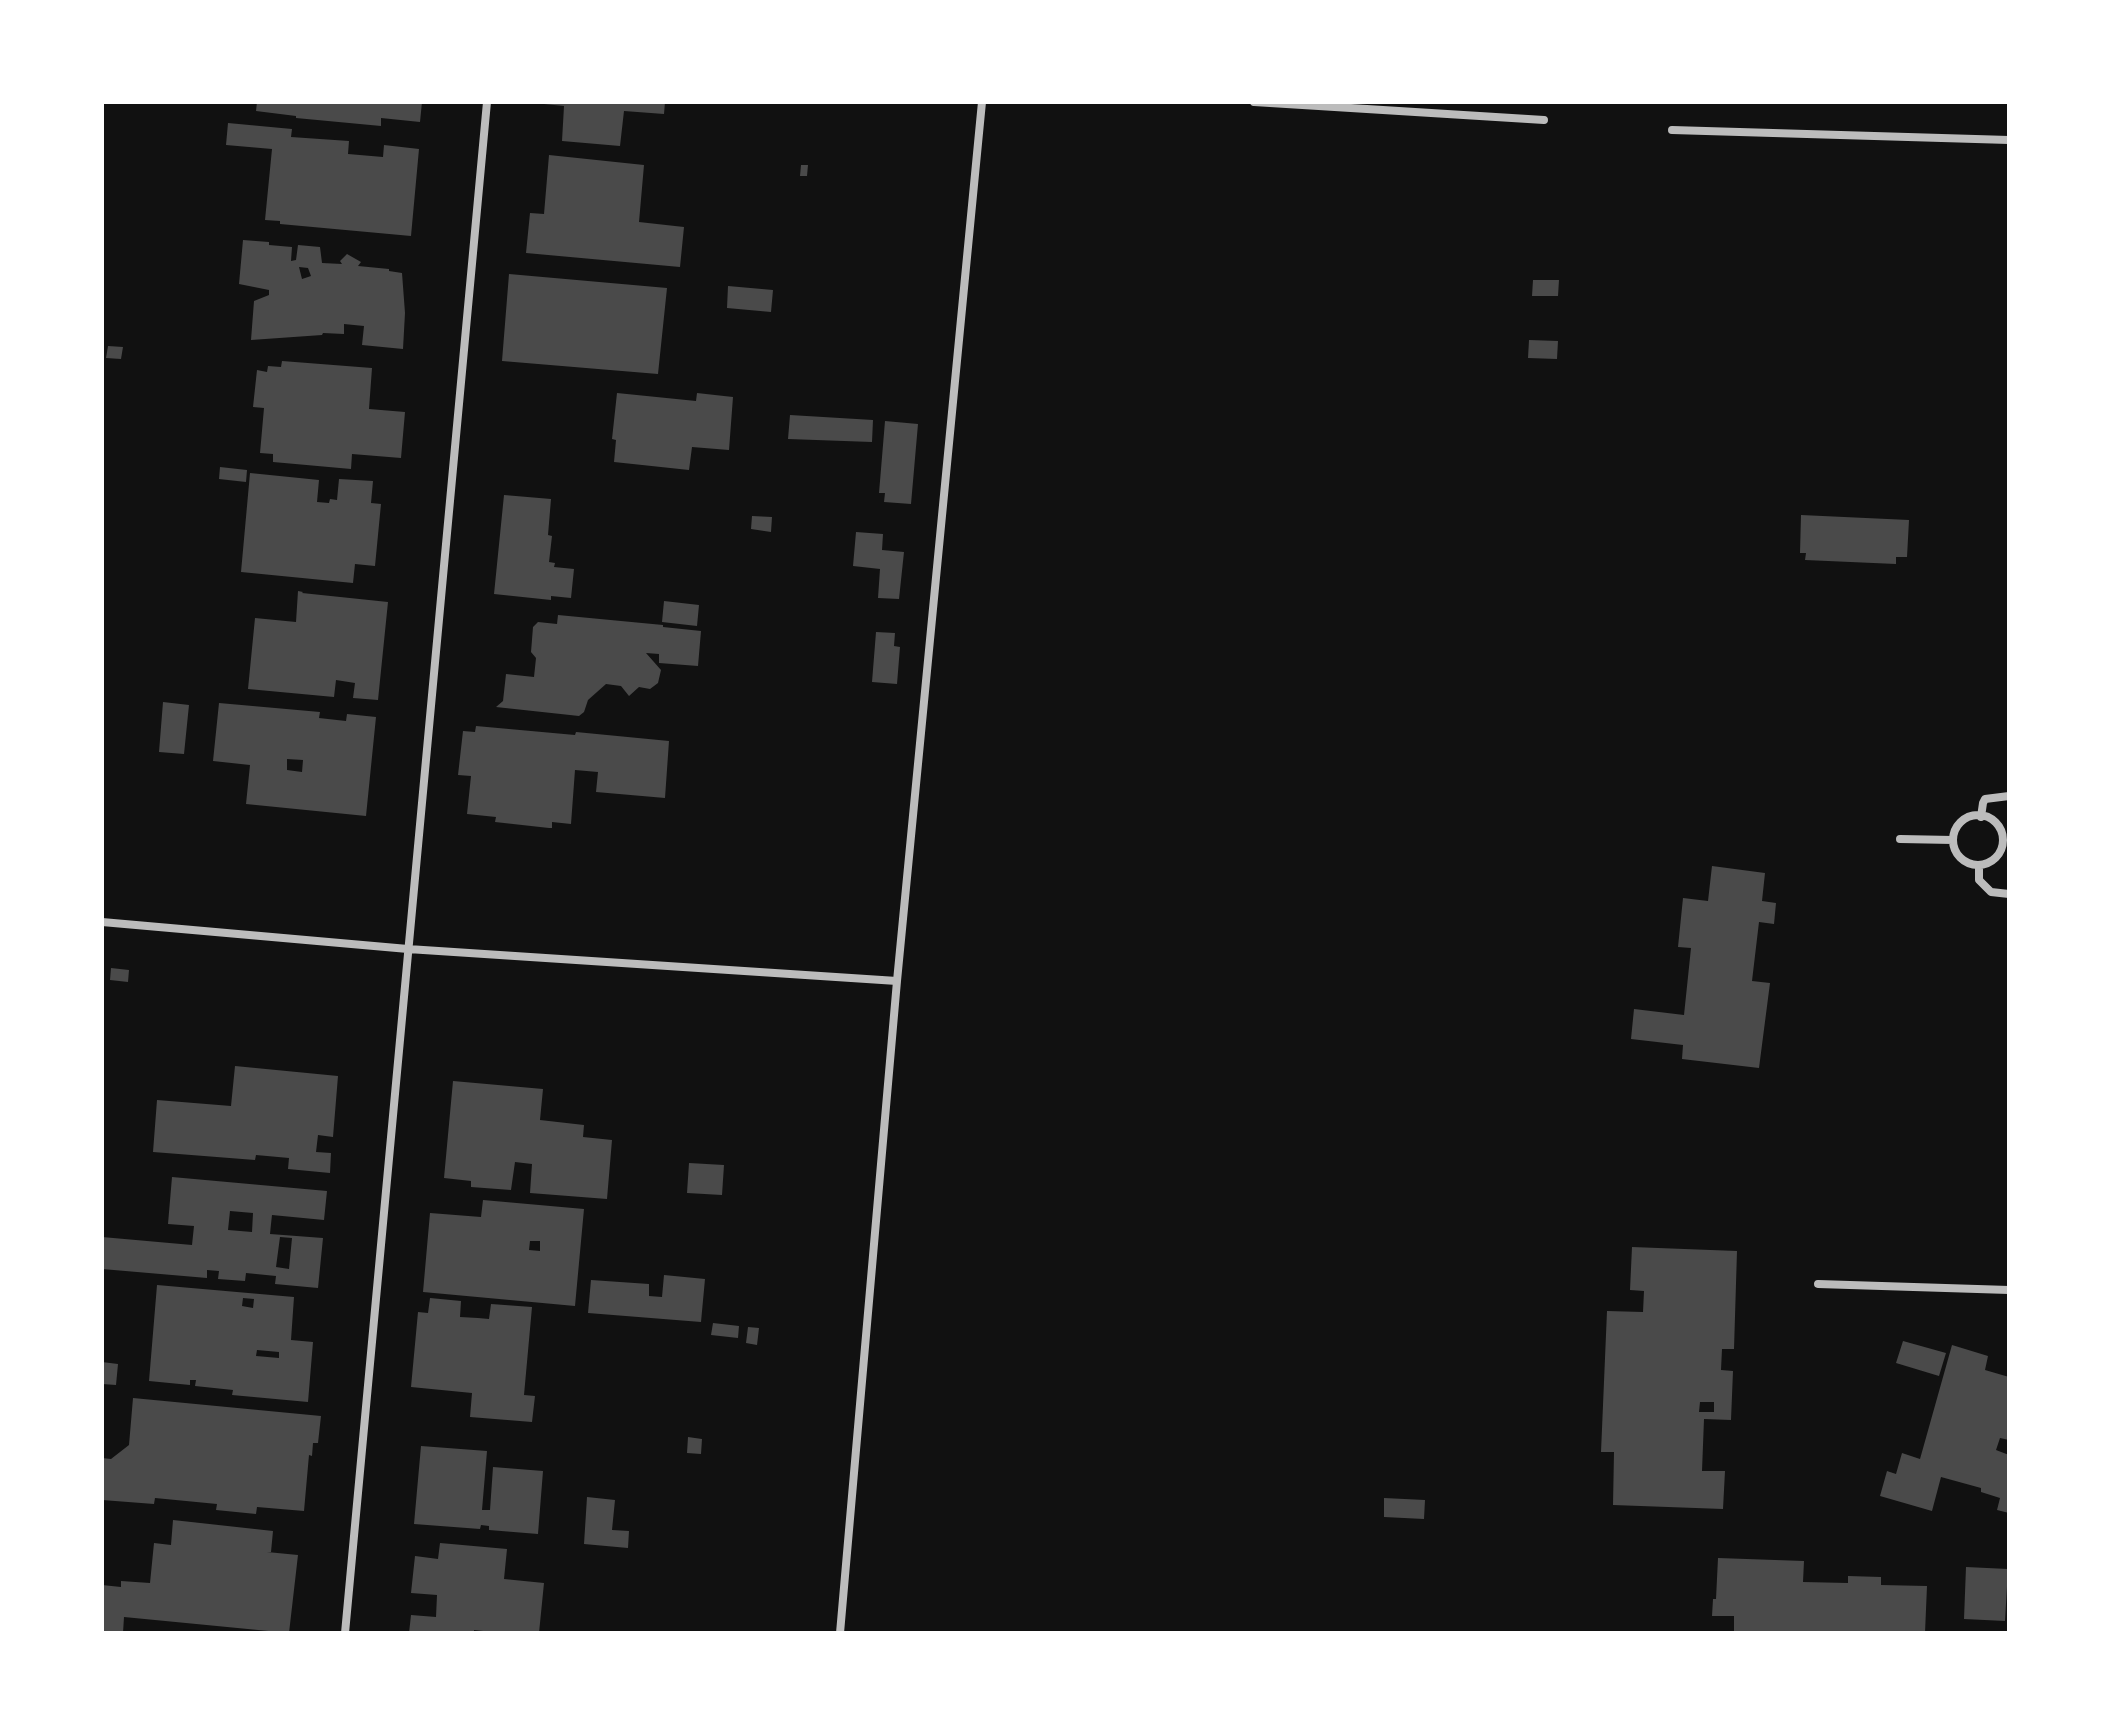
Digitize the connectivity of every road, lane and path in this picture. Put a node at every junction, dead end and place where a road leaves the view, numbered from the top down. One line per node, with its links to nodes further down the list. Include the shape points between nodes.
1 (487, 102): 14 (street)
2 (982, 102): 15 (street)
3 (1254, 102): 4 (street)
4 (1544, 120)
5 (1672, 130): 6 (street)
6 (2009, 140)
7 (2009, 796): 8 (street, via 1985,799)
8 (1981, 817): 10 (street, via 1961,823); 11 (street, via 1999,826 2003,843 1997,857)
9 (1900, 839): 10 (street)
10 (1953, 840): 11 (street, via 1961,859)
11 (1979, 865): 12 (street, via 1979,880 1991,892)
12 (2009, 894)
13 (102, 922): 14 (street)
14 (408, 949): 15 (street); 18 (street)
15 (897, 981): 19 (street)
16 (1818, 1284): 17 (street)
17 (2009, 1290)
18 (345, 1633)
19 (840, 1633)

